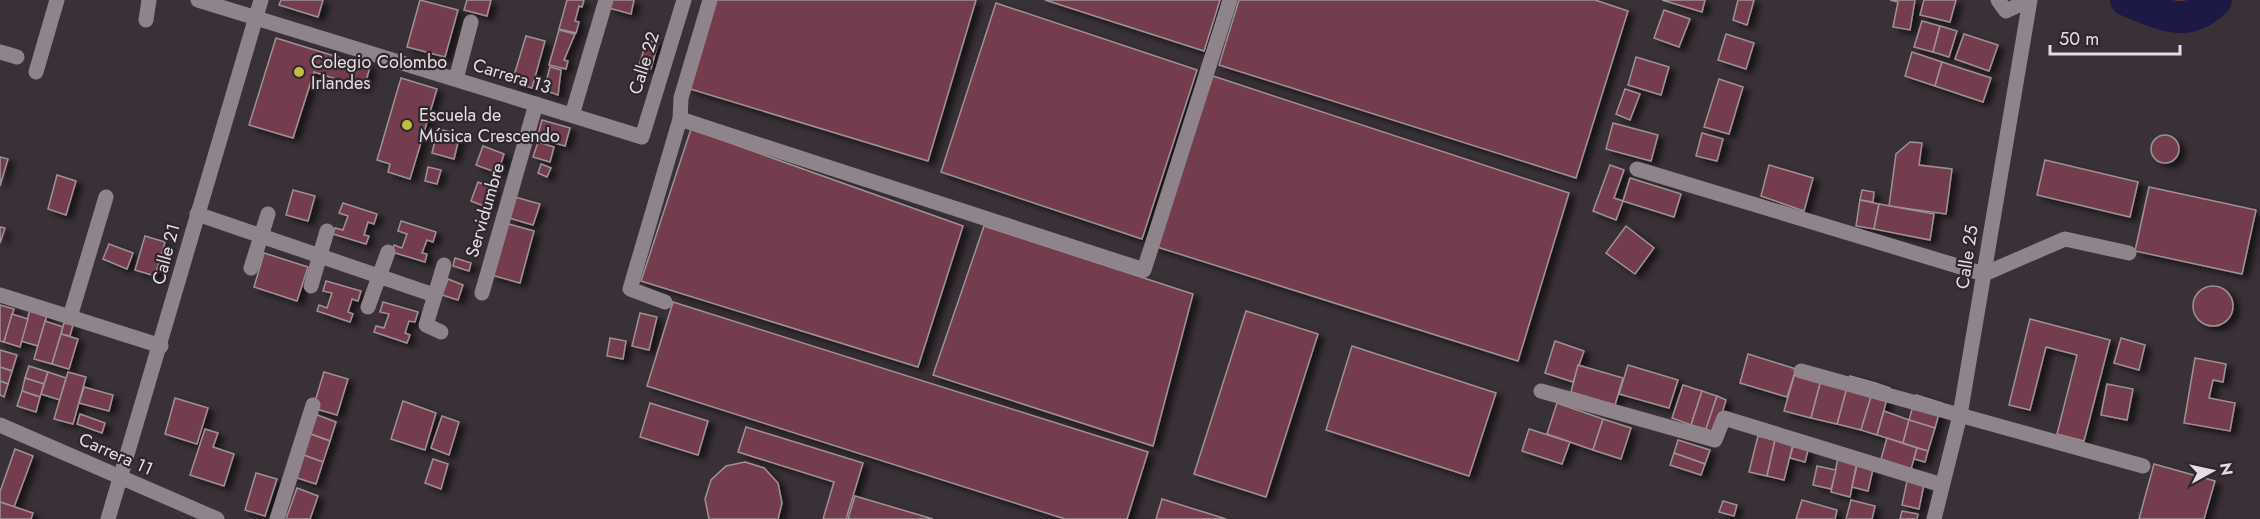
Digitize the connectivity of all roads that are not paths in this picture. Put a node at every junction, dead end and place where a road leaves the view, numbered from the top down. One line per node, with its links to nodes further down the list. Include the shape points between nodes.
1 (57, 0): 16 (street)
2 (149, 0): 12 (street)
3 (198, 0): 11 (street, Carrera 13)
4 (261, 0): 11 (street, Calle 21)
5 (606, 0): 19 (street)
6 (684, 0): 21 (street, Calle 22)
7 (710, 0): 20 (street, via 681,98)
8 (1230, 0): 20 (street, via 1144,270)
9 (1998, 0): 10 (street, via 2006,11)
10 (2030, 0): 33 (street, Calle 25)
11 (255, 17): 17 (street, Carrera 13); 24 (street, Calle 21)
12 (146, 20)
13 (471, 22): 17 (street)
14 (0, 52): 15 (street)
15 (17, 57)
16 (36, 72)
17 (456, 79): 18 (street, Carrera 13)
18 (536, 104): 19 (street, Carrera 13); 36 (street, Servidumbre)
19 (572, 115): 21 (street, Carrera 13)
20 (680, 119): 39 (street, via 630,289)
21 (642, 137)
22 (1636, 169): 33 (street)
23 (106, 197): 41 (street)
24 (197, 214): 27 (street); 43 (street, Calle 21)
25 (268, 214): 27 (street)
26 (327, 231): 30 (street)
27 (261, 236): 30 (street); 32 (street)
28 (388, 252): 34 (street)
29 (2129, 253): 33 (street, via 2065,239)
30 (321, 256): 34 (street); 35 (street)
31 (444, 265): 38 (street)
32 (252, 268)
33 (1984, 274): 47 (street, Calle 25)
34 (379, 276): 38 (street); 40 (street)
35 (311, 286)
36 (482, 292)
37 (0, 295): 41 (street)
38 (434, 295): 42 (street, via 426,325)
39 (665, 302)
40 (368, 307)
41 (70, 317): 43 (street)
42 (441, 332)
43 (161, 345): 50 (street, Calle 21)
44 (1801, 371): 47 (street)
45 (1541, 391): 51 (street, via 1715,440 1724,418)
46 (313, 405): 54 (street)
47 (1960, 415): 49 (street); 51 (street, Calle 25)
48 (0, 425): 50 (street, Carrera 11)
49 (2143, 466)
50 (121, 477): 52 (street, Calle 21); 53 (street, Carrera 11)
51 (1942, 485): 55 (street, Calle 25)
52 (108, 519)
53 (217, 519)
54 (277, 519)
55 (1934, 519)

